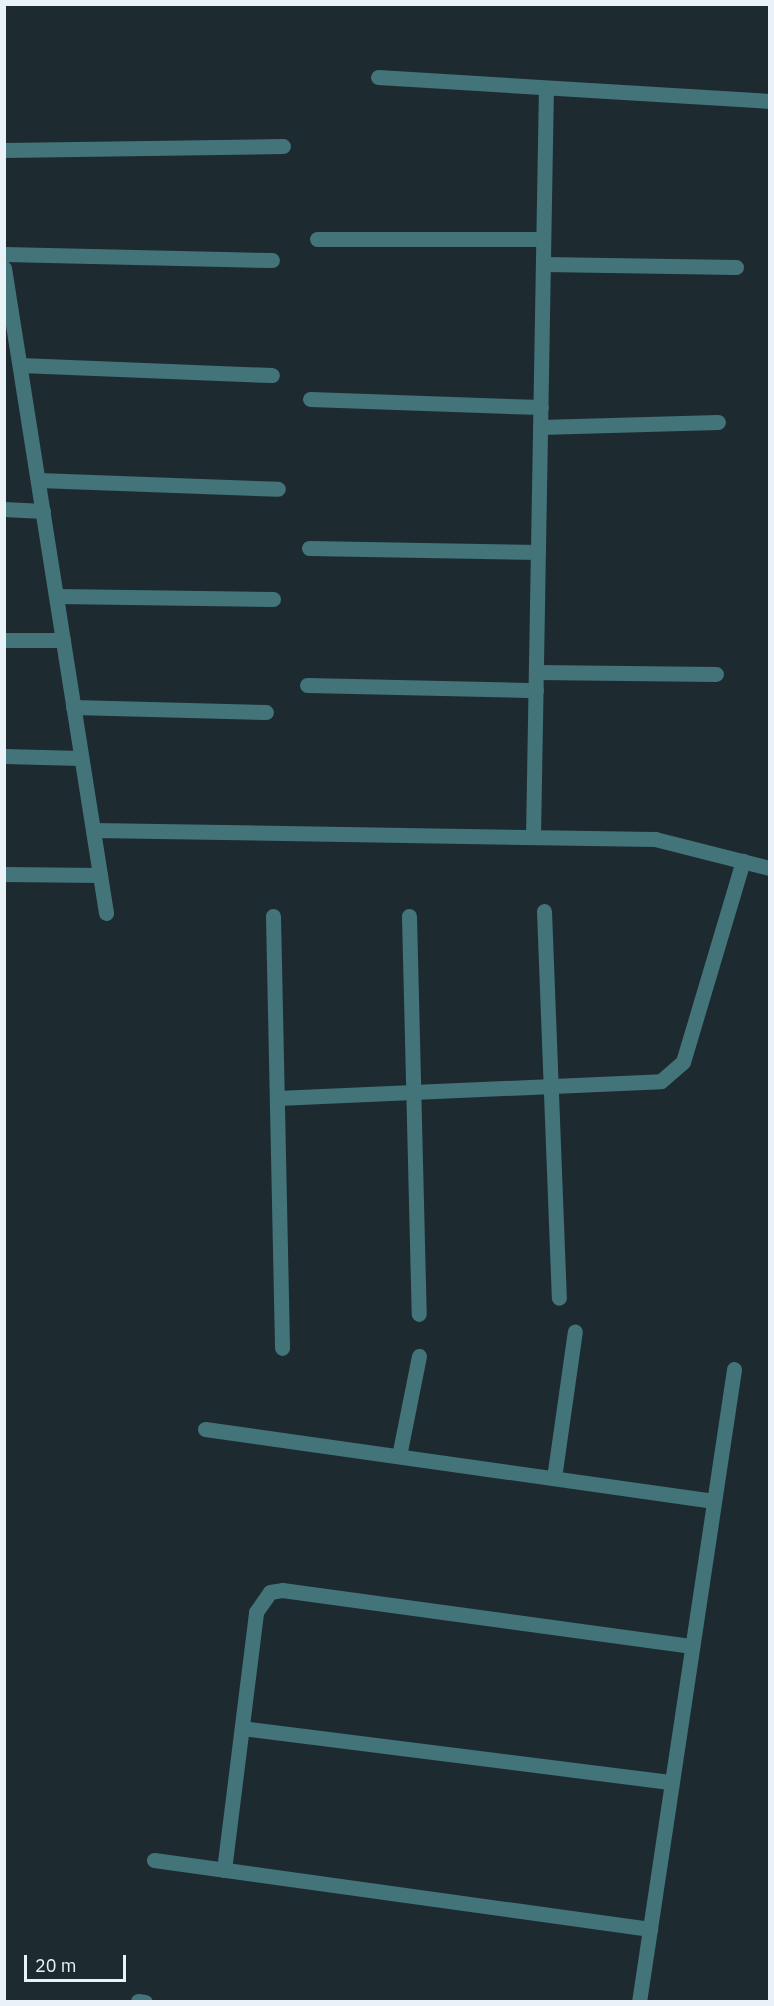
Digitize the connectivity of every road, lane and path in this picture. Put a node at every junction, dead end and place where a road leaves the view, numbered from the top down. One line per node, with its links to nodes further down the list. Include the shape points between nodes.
1 (378, 77): 2 (street)
2 (546, 88): 3 (street); 7 (street)
3 (770, 101)
4 (283, 146): 5 (street)
5 (4, 150)
6 (317, 239): 7 (street)
7 (543, 239): 10 (street)
8 (4, 254): 9 (street)
9 (272, 260)
10 (543, 264): 11 (street); 16 (street)
11 (736, 267)
12 (4, 268): 13 (street)
13 (20, 365): 14 (street); 19 (street)
14 (272, 375)
15 (310, 399): 16 (street)
16 (541, 406): 18 (street)
17 (718, 422): 18 (street)
18 (540, 427): 24 (street)
19 (38, 480): 20 (street); 22 (street)
20 (279, 489)
21 (4, 509): 22 (street)
22 (43, 511): 25 (street)
23 (309, 548): 24 (street)
24 (538, 552): 29 (street)
25 (56, 596): 26 (street); 28 (street)
26 (273, 599)
27 (4, 640): 28 (street)
28 (63, 640): 33 (street)
29 (536, 672): 30 (street); 32 (street)
30 (716, 674)
31 (307, 684): 32 (street)
32 (536, 690): 38 (street)
33 (73, 707): 34 (street); 36 (street)
34 (266, 712)
35 (4, 756): 36 (street)
36 (81, 758): 37 (street)
37 (93, 830): 38 (street); 42 (street)
38 (533, 837): 39 (street, via 655,840)
39 (744, 861): 40 (street); 47 (street, via 683,1062 673,1075 647,1083)
40 (770, 868)
41 (4, 874): 42 (street)
42 (100, 875): 44 (street)
43 (544, 911): 47 (street)
44 (105, 914)
45 (273, 916): 49 (street)
46 (408, 916): 48 (street)
47 (548, 1087): 48 (street); 50 (street)
48 (412, 1093): 49 (street); 51 (street)
49 (277, 1098): 53 (street)
50 (559, 1298)
51 (419, 1314)
52 (574, 1331): 58 (street)
53 (282, 1348)
54 (419, 1356): 57 (street)
55 (734, 1369): 59 (street)
56 (205, 1429): 57 (street)
57 (399, 1456): 58 (street)
58 (554, 1478): 59 (street)
59 (714, 1501): 60 (street)
60 (692, 1646): 61 (street, via 276,1591 256,1612); 62 (street)
61 (242, 1728): 62 (street); 64 (street)
62 (672, 1782): 65 (street)
63 (154, 1860): 64 (street)
64 (224, 1870): 65 (street)
65 (650, 1929): 66 (street)
66 (639, 2001)

